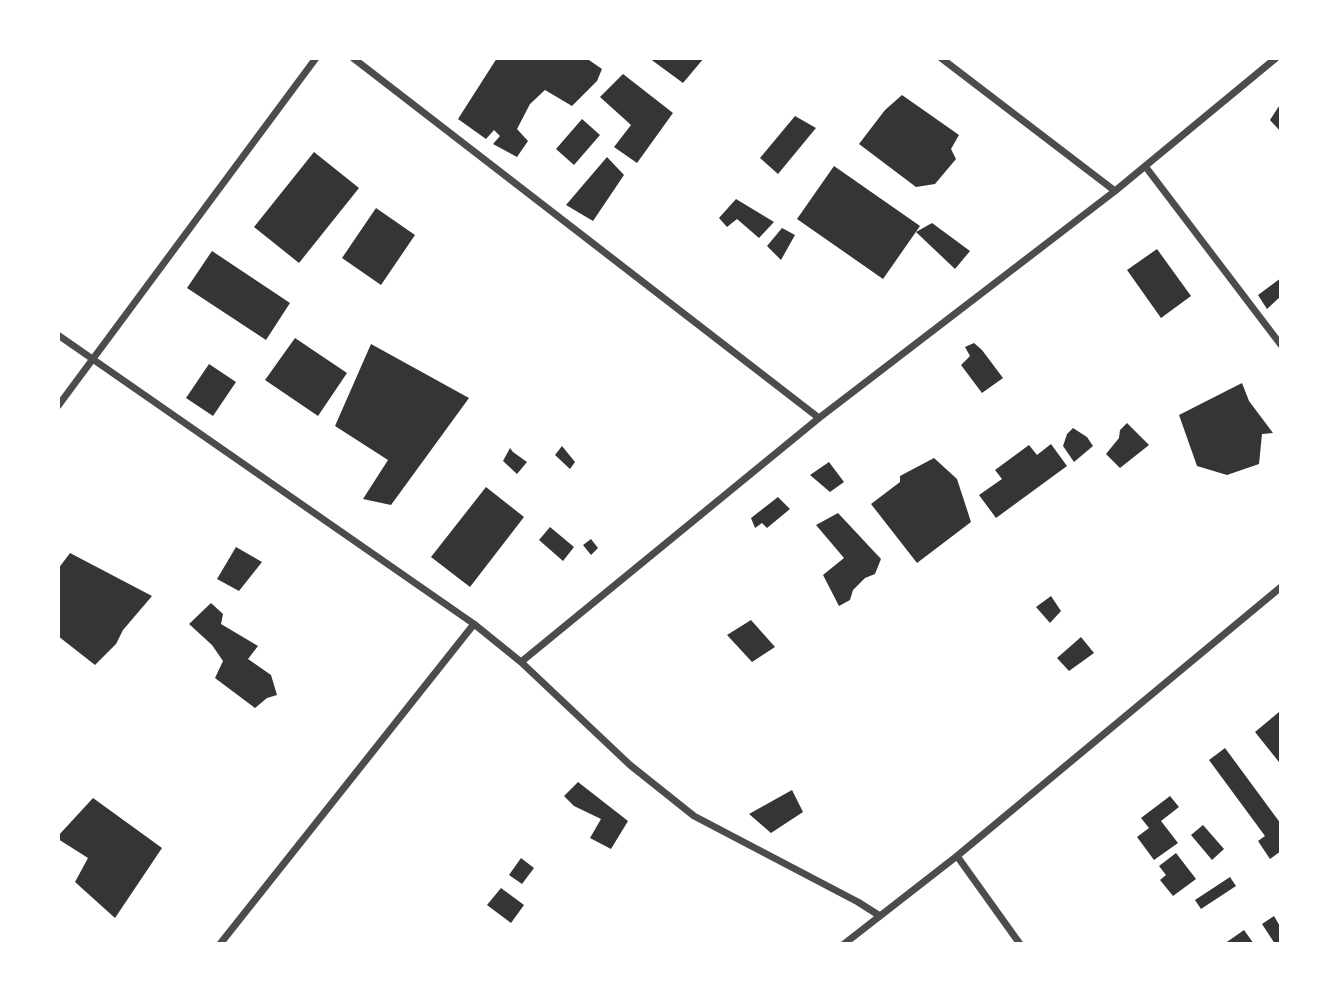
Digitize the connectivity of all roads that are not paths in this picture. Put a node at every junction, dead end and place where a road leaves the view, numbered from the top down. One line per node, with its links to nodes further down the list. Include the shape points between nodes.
1 (316, 58): 9 (street)
2 (353, 58): 11 (street)
3 (941, 58): 6 (street)
4 (1276, 58): 5 (street)
5 (1145, 166): 6 (street); 8 (street)
6 (1115, 191): 11 (street)
7 (58, 335): 9 (street)
8 (1281, 345)
9 (93, 360): 10 (street); 13 (street)
10 (58, 406)
11 (818, 418): 14 (street)
12 (1281, 587): 15 (street)
13 (474, 624): 14 (street); 17 (street)
14 (521, 662): 16 (street, via 630,765 694,816)
15 (957, 856): 16 (street); 19 (street)
16 (880, 916): 18 (street)
17 (220, 944)
18 (844, 944)
19 (1020, 944)

